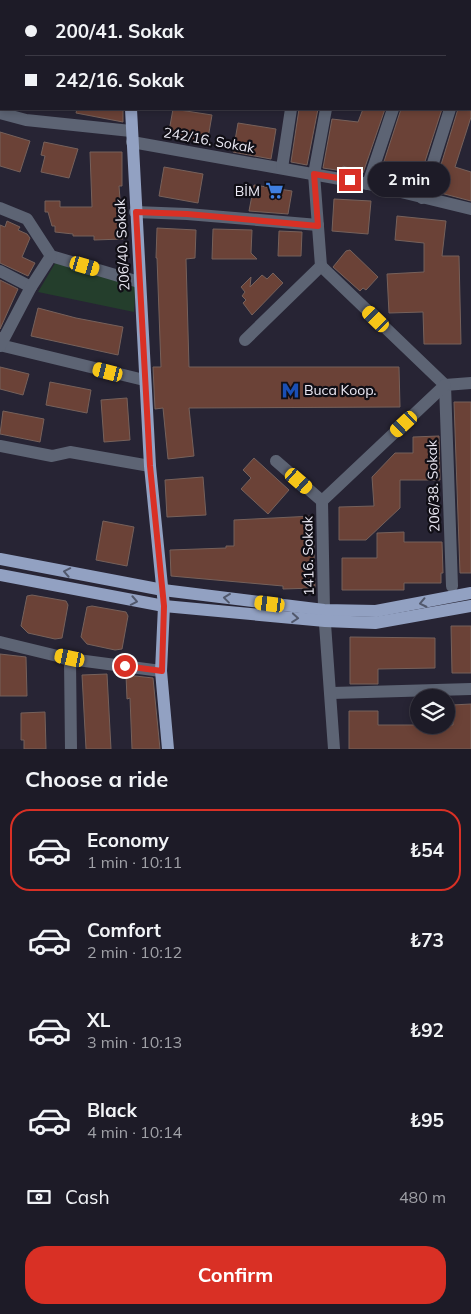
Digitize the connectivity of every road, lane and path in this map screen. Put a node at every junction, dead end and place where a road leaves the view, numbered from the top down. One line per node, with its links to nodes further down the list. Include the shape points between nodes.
1 (131, 110): 8 (main road, 206/40. Sokak)
2 (291, 110): 9 (street)
3 (326, 110): 10 (street)
4 (393, 110): 11 (street)
5 (450, 110): 12 (street)
6 (0, 113): 7 (street, 242/16. Sokak)
7 (26, 114): 8 (street, 242/16. Sokak)
8 (132, 136): 9 (street, 242/16. Sokak); 15 (main road, 206/40. Sokak)
9 (282, 168): 10 (street, 242/16. Sokak)
10 (314, 174): 11 (street, 242/16. Sokak); 16 (street)
11 (368, 184): 12 (street, 242/16. Sokak)
12 (422, 198): 14 (street, 242/16. Sokak)
13 (0, 208): 17 (street, via 27,219)
14 (471, 209)
15 (136, 212): 16 (street); 20 (main road, 206/40. Sokak)
16 (318, 226): 18 (street)
17 (51, 256): 20 (street); 21 (street)
18 (321, 266): 23 (street); 27 (street)
19 (0, 270): 21 (street)
20 (139, 282): 25 (main road, 206/40. Sokak)
21 (31, 287): 24 (street)
22 (0, 338): 24 (street)
23 (245, 340)
24 (0, 345): 25 (street)
25 (144, 380): 30 (main road, 206/40. Sokak)
26 (471, 384): 27 (street)
27 (445, 385): 31 (street, 1416. Sokak); 34 (street, 206/38. Sokak)
28 (0, 446): 30 (street, via 52,456 70,452)
29 (276, 461): 31 (street)
30 (150, 466): 35 (main road)
31 (322, 501): 39 (street, 1416. Sokak)
32 (0, 559): 35 (main road, one-way to 32)
33 (0, 575): 37 (main road, one-way to 37)
34 (452, 586)
35 (163, 590): 37 (main road); 39 (main road, one-way to 35)
36 (471, 593): 39 (main road, one-way to 39, via 412,606)
37 (164, 606): 39 (main road, one-way to 39); 42 (main road)
38 (471, 606): 39 (main road, via 375,623)
39 (324, 616): 44 (street, 1416. Sokak)
40 (0, 642): 41 (street)
41 (70, 658): 42 (street); 45 (street)
42 (162, 671): 46 (main road)
43 (471, 688): 44 (street)
44 (332, 693): 47 (street, 1416. Sokak)
45 (71, 749)
46 (168, 749)
47 (334, 749)

